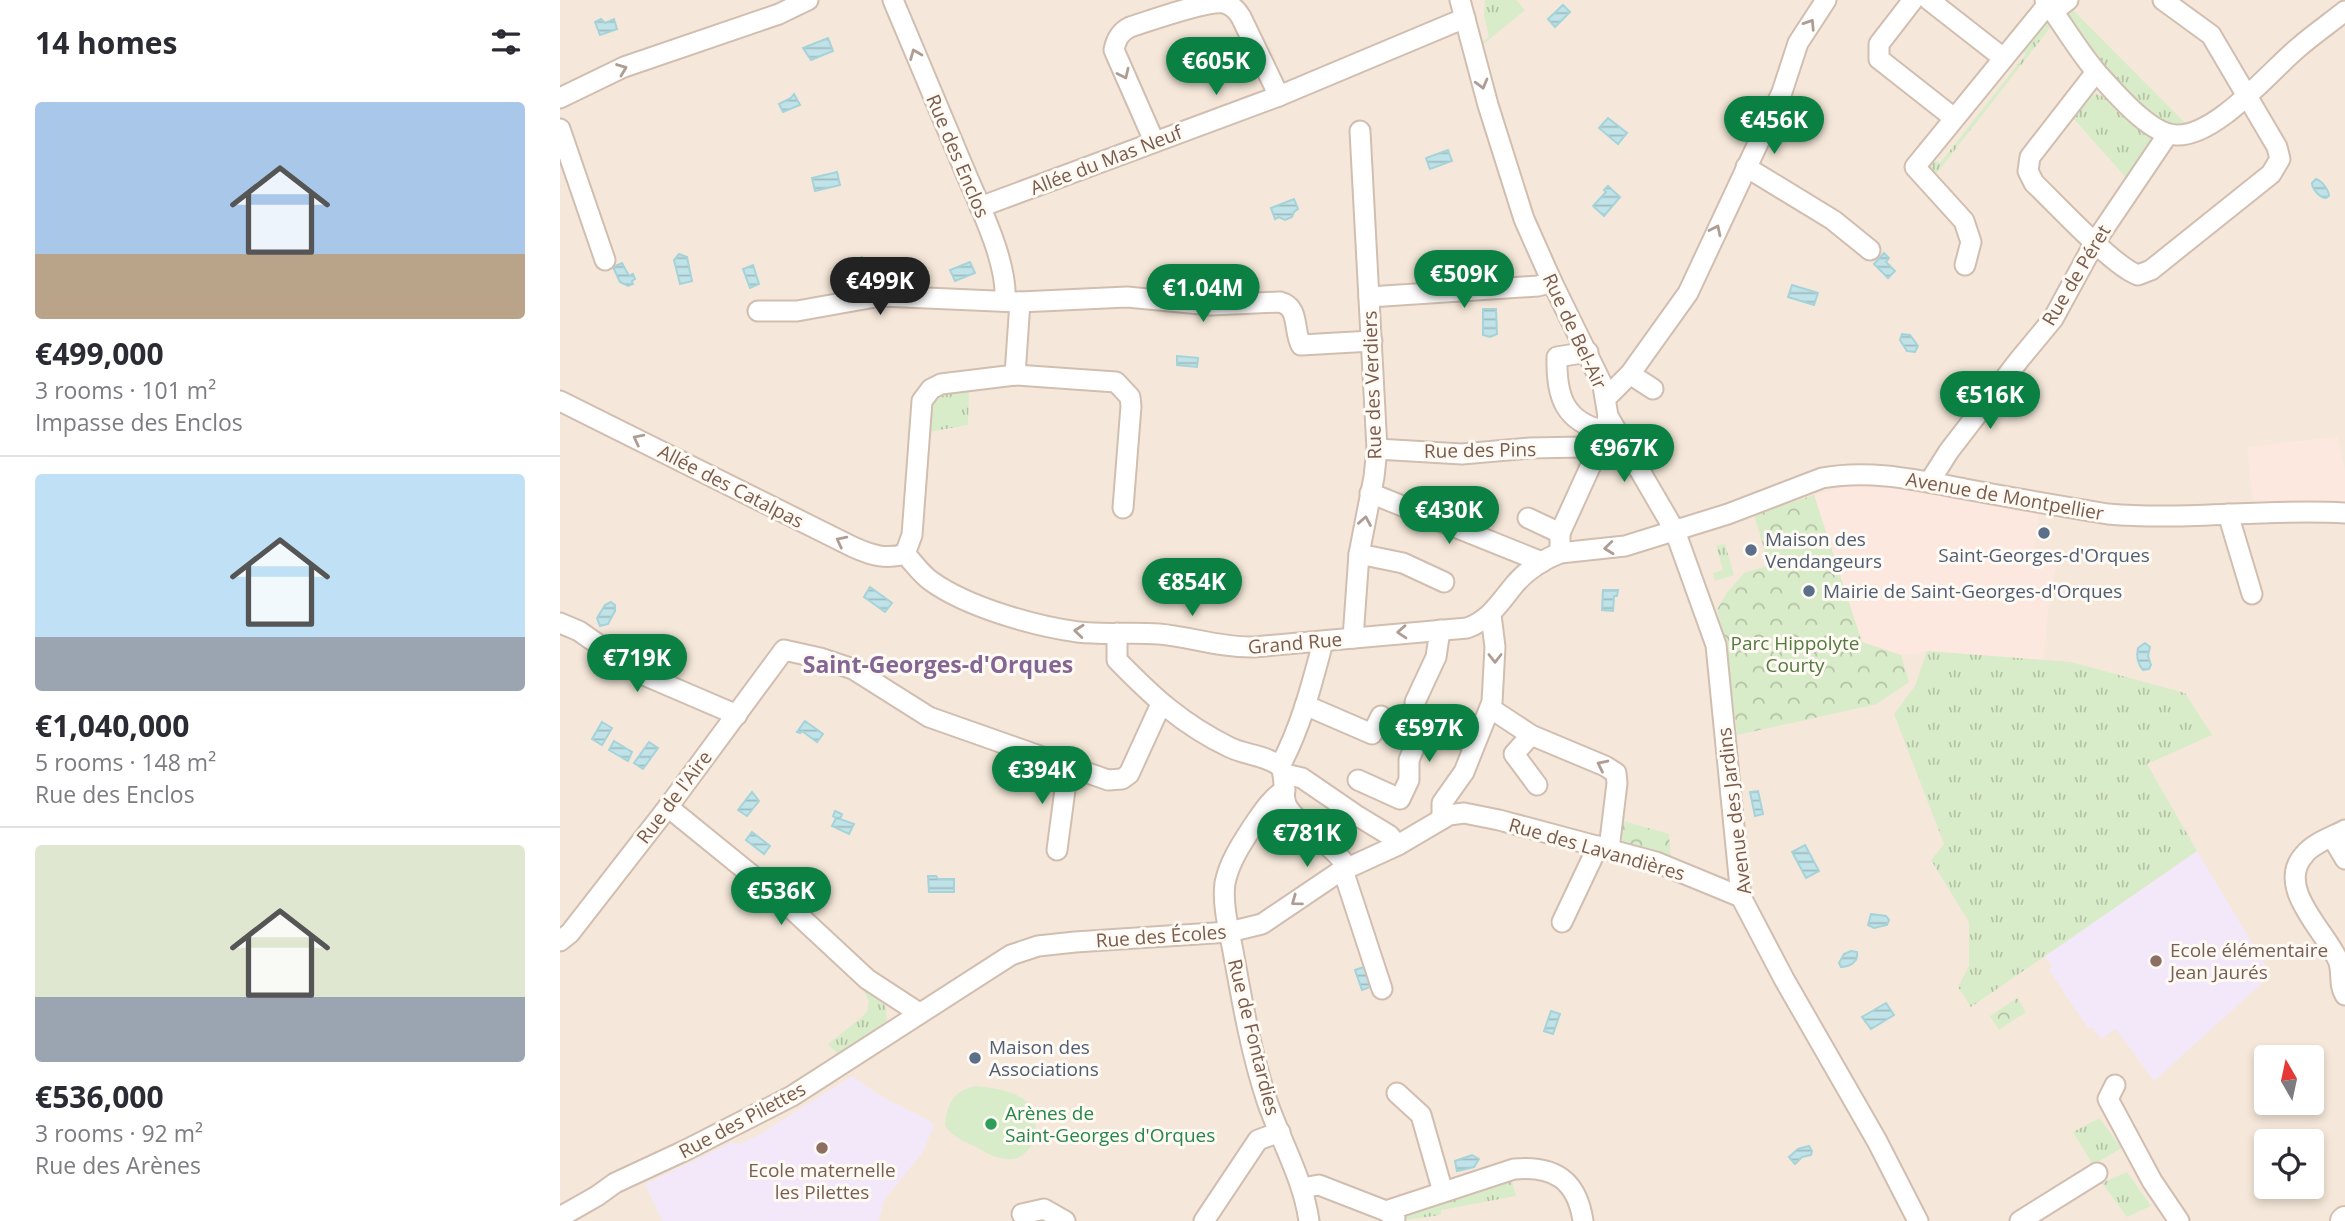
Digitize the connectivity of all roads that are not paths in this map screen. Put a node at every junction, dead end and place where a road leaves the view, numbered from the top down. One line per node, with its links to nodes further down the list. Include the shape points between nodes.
1 (808, 0): 14 (street, one-way to 1, via 624,67)
2 (893, 0): 21 (street, Rue des Enclos, one-way to 2)
3 (1826, 0): 20 (street, one-way to 3, via 1782,92 1798,43)
4 (1913, 0): 15 (street, via 1879,44 1879,58)
5 (1929, 0): 10 (street)
6 (2163, 0): 12 (street, via 2211,36)
7 (2053, 4): 10 (street); 11 (street)
8 (1463, 9): 13 (street, Allée du Mas Neuf); 26 (street, Rue de Bel-Air, one-way to 26, via 1524,219)
9 (2345, 11): 12 (street)
10 (2002, 57): 15 (street)
11 (2096, 72): 18 (street, via 2144,121); 22 (street, via 2028,163 2034,183)
12 (2247, 95): 18 (street, via 2203,129); 22 (street, via 2280,154 2271,174 2146,273 2132,273)
13 (1279, 96): 19 (street, Allée du Mas Neuf); 19 (street, one-way to 19, via 1241,17 1228,4 1213,3 1130,26 1118,37 1114,50)
14 (560, 98)
15 (1954, 118): 25 (street, via 1915,167 1964,221 1971,242)
16 (560, 129): 24 (street)
17 (1360, 131): 27 (street, Rue des Verdiers)
18 (2168, 134): 22 (street, Rue de Péret)
19 (1154, 141): 21 (street, Allée du Mas Neuf)
20 (1746, 167): 23 (street, via 1833,220); 33 (street, one-way to 20, via 1688,293)
21 (980, 207): 28 (street, Rue des Enclos)
22 (2095, 242): 38 (street, Rue de Péret, via 2053,319)
23 (1870, 250)
24 (605, 260)
25 (1965, 265)
26 (1552, 282): 27 (street); 31 (street, Rue de Bel-Air)
27 (1369, 297): 30 (street, Rue des Verdiers)
28 (1012, 301): 29 (street, via 881,296 797,312); 30 (street, via 1127,297 1211,305 1280,302 1293,310 1301,345); 32 (street, Rue des Enclos)
29 (758, 311)
30 (1372, 341): 37 (street, Rue des Verdiers)
31 (1588, 352): 36 (street, Rue de Bel-Air); 36 (street, via 1557,357 1560,396 1566,409 1587,427)
32 (1016, 374): 40 (street, via 1103,380 1116,382 1125,390 1130,406); 46 (street, via 940,384 924,397 912,535)
33 (1630, 374): 34 (street); 36 (street)
34 (1653, 389)
35 (560, 401): 46 (street, Allée des Catalpas, one-way to 35, via 891,558 853,547)
36 (1604, 421): 37 (street, Rue des Pins, via 1583,447 1569,449 1462,454); 44 (street, Rue de Bel-Air); 45 (street, via 1591,465)
37 (1377, 449): 39 (street, Rue des Verdiers)
38 (1930, 481): 42 (street, Avenue de Montpellier, via 2108,514); 44 (street, Avenue de Montpellier, via 1849,474 1822,478)
39 (1370, 493): 47 (street, Rue des Verdiers, one-way to 39); 48 (street)
40 (1123, 508)
41 (2345, 513): 42 (street, Avenue de Montpellier)
42 (2228, 514): 50 (street)
43 (1528, 518): 45 (street)
44 (1675, 531): 48 (street, one-way to 48, via 1625,546); 77 (street, Avenue des Jardins, via 1716,645)
45 (1560, 533): 48 (street)
46 (905, 554): 54 (street, Grand Rue, one-way to 46, via 1079,632 1009,617 929,580)
47 (1359, 554): 49 (street, via 1403,563); 55 (street, Rue des Verdiers)
48 (1551, 557): 51 (street, Grand Rue, via 1517,581)
49 (1444, 582)
50 (2252, 594)
51 (1491, 615): 53 (street, Grand Rue, via 1467,628); 60 (street, one-way to 60, via 1495,647)
52 (560, 623): 61 (street, via 579,631 639,674)
53 (1440, 629): 55 (street, Grand Rue, one-way to 55); 57 (street, via 1436,657)
54 (1117, 634): 56 (street, Grand Rue, via 1183,636 1235,647); 58 (street, via 1117,660)
55 (1353, 638): 56 (street, Grand Rue)
56 (1323, 642): 59 (street, Rue de Fontardies)
57 (1415, 702)
58 (1161, 704): 65 (street, via 1127,777 1108,780); 67 (street, via 1230,747 1273,761)
59 (1305, 705): 62 (street); 67 (street, Rue de Fontardies)
60 (1491, 705): 63 (street); 64 (street)
61 (737, 715): 65 (street, Rue de l'Aire, via 784,650 853,669 929,717); 69 (street, Rue de l'Aire)
62 (1373, 732)
63 (1531, 736): 68 (street, via 1514,754); 73 (street, one-way to 63, via 1616,774)
64 (1474, 743): 66 (street, via 1436,731 1427,737 1416,732 1409,780 1400,799); 70 (street, via 1464,772 1442,803)
65 (1068, 767): 74 (street)
66 (1358, 780)
67 (1283, 782): 72 (street, via 1302,778 1390,835); 76 (street, via 1287,807 1312,835 1340,856); 79 (street, Rue de Fontardies, via 1235,856 1226,882)
68 (1537, 785)
69 (668, 807): 80 (street, Rue de l'Aire); 83 (street, via 780,898 867,979)
70 (1445, 817): 72 (street, Rue des Écoles); 73 (street, Rue des Lavandières, via 1476,815)
71 (2338, 833): 75 (street); 82 (street, via 2303,855 2295,887 2339,962)
72 (1398, 845): 76 (street, Rue des Écoles)
73 (1604, 847): 77 (street, Rue des Lavandières, via 1656,862); 78 (street)
74 (1057, 850)
75 (2345, 859)
76 (1345, 869): 79 (street, Rue des Écoles, one-way to 79, via 1262,924); 81 (street)
77 (1741, 897): 98 (street, Avenue des Jardins)
78 (1562, 922)
79 (1229, 932): 83 (street, Rue des Écoles, via 1038,946 1010,955); 86 (street, Rue de Fontardies, via 1267,1101)
80 (560, 941)
81 (1382, 989)
82 (2345, 995)
83 (919, 1013): 92 (street, Rue des Pilettes, via 792,1096 615,1183)
84 (2115, 1085): 100 (street, via 2108,1098)
85 (1397, 1093): 89 (street, via 1421,1115)
86 (1280, 1132): 88 (street, Rue de Fontardies); 95 (street, via 1258,1140)
87 (2097, 1172): 99 (street)
88 (1303, 1188): 91 (street, via 1319,1185); 96 (street, Rue de Fontardies)
89 (1443, 1192): 91 (street); 97 (street, via 1514,1170 1543,1169 1569,1184)
90 (1022, 1214): 94 (street, via 1044,1209)
91 (1393, 1216)
92 (560, 1217): 93 (street)
93 (567, 1221)
94 (1065, 1221)
95 (1204, 1221)
96 (1309, 1221)
97 (1583, 1221)
98 (1918, 1221)
99 (2020, 1221)
100 (2179, 1221)

